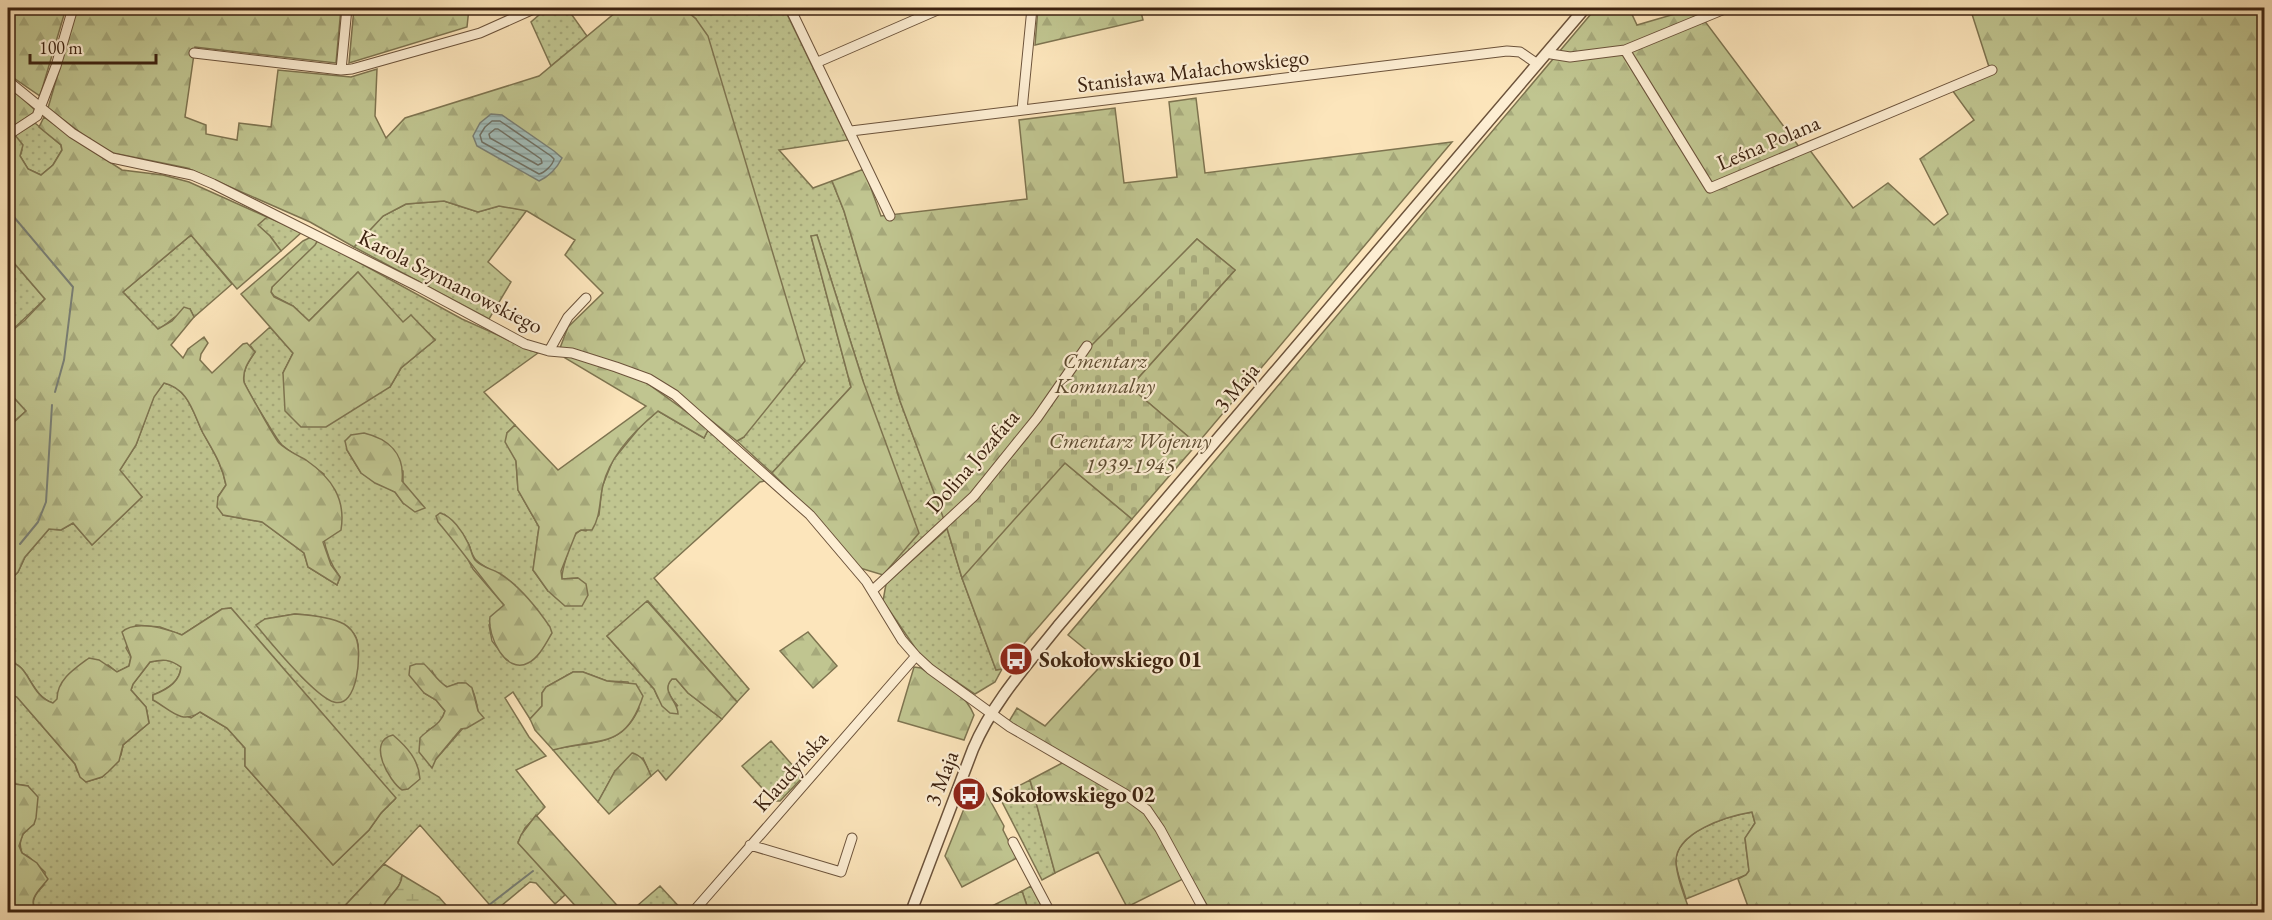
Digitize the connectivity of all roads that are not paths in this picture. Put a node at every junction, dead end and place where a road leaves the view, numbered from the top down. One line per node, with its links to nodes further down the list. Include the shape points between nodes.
1 (73, 8): 17 (street)
2 (347, 8): 14 (street)
3 (536, 8): 14 (street, via 480,33)
4 (789, 8): 12 (street)
5 (942, 8): 12 (street)
6 (1032, 8): 18 (street)
7 (1585, 8): 13 (street, 3 Maja)
8 (1727, 8): 9 (street)
9 (1624, 50): 11 (street, via 1570,57); 15 (street, Leśna Polana, via 1710,188)
10 (194, 53): 14 (street)
11 (1551, 54)
12 (818, 62): 19 (street)
13 (1536, 63): 18 (street, Stanisława Małachowskiego, via 1520,52 1507,51); 27 (street, 3 Maja, via 1058,626)
14 (341, 70)
15 (1992, 70)
16 (8, 81): 17 (street, Karola Szymanowskiego)
17 (40, 108): 20 (street, via 33,120); 24 (street, Karola Szymanowskiego, via 112,158 192,175 213,184 417,285 525,344)
18 (1022, 110): 19 (street, Stanisława Małachowskiego)
19 (850, 131): 21 (street)
20 (8, 135)
21 (890, 216)
22 (586, 298): 24 (street, via 568,317)
23 (1087, 346): 25 (street, Dolina Jozafata, via 974,496)
24 (549, 351): 25 (street, Karola Szymanowskiego, via 572,353 616,367 649,379 675,395 810,516)
25 (873, 590): 26 (street, Karola Szymanowskiego)
26 (916, 656): 27 (street, Karola Szymanowskiego); 30 (street, Klaudyńska)
27 (992, 713): 32 (street, 3 Maja, via 973,749); 34 (street, Karola Szymanowskiego, via 1147,810)
28 (852, 838): 30 (street, via 842,872)
29 (1013, 842): 33 (street)
30 (750, 845): 31 (street, Klaudyńska)
31 (693, 912)
32 (911, 912)
33 (1050, 912)
34 (1204, 912)

